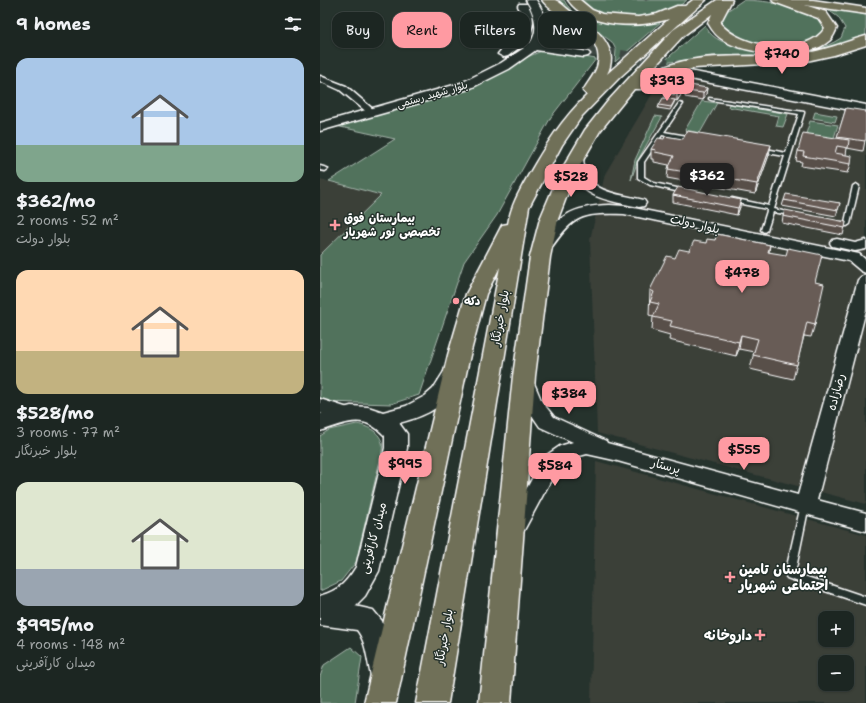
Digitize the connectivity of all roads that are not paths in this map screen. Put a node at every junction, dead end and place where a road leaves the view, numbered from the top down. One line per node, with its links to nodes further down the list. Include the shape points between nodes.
1 (519, 0): 12 (main road)
2 (530, 0): 15 (main road, via 538,9 540,20)
3 (548, 0): 25 (highway, via 596,36 603,47 604,67)
4 (574, 0): 5 (highway, via 584,11 619,20 638,21 658,19)
5 (699, 0): 25 (highway, بلوار خبرنگار, via 615,74)
6 (726, 0): 7 (highway, via 714,23 731,39 750,46 767,49 801,48 814,45 830,34 832,28 822,15); 20 (highway, via 678,33)
7 (778, 0)
8 (790, 0): 11 (main road)
9 (823, 0): 10 (main road)
10 (866, 6)
11 (866, 11)
12 (527, 12)
13 (866, 40): 20 (highway, via 818,56 708,61 677,66 654,75)
14 (530, 42): 15 (main road)
15 (536, 43): 17 (main road); 24 (main road, بلوار شهید رستمی, via 486,76 465,86)
16 (511, 48): 24 (main road, بلوار شهید رستمی, via 481,69)
17 (584, 51)
18 (320, 78): 24 (street, via 343,88)
19 (711, 99): 31 (lane, via 802,113)
20 (613, 104): 32 (highway)
21 (681, 104): 28 (lane)
22 (866, 104): 23 (main road, via 688,72)
23 (866, 108)
24 (368, 109): 26 (main road, بلوار شهید رستمی); 27 (main road, بلوار شهید رستمی)
25 (577, 113): 37 (highway, بلوار خبرنگار, via 554,144)
26 (320, 120)
27 (320, 127)
28 (661, 133): 29 (lane); 34 (lane, via 642,162 641,178 652,184)
29 (698, 140)
30 (758, 150): 31 (lane)
31 (788, 154): 38 (lane)
32 (577, 157): 36 (street, بلوار دولت, via 579,174); 43 (highway, via 559,191)
33 (856, 186): 40 (lane, via 847,224)
34 (689, 191)
35 (726, 199): 38 (lane)
36 (603, 202): 41 (street, بلوار دولت); 43 (street, بلوار دولت, via 563,221 552,232); 44 (street, بلوار دولت, via 772,241 854,256)
37 (520, 207): 46 (highway, via 476,294); 60 (highway, بلوار خبرنگار)
38 (770, 209): 39 (lane); 41 (lane)
39 (800, 216)
40 (831, 222)
41 (764, 230): 42 (street, بلوار دولت, via 855,247)
42 (866, 244)
43 (540, 257): 47 (highway)
44 (866, 268)
45 (866, 280): 53 (street, رضازاده)
46 (459, 355): 50 (main road, via 448,386 436,399 414,411); 59 (highway)
47 (524, 376): 52 (street, via 534,405 547,422); 55 (highway)
48 (320, 406): 49 (street)
49 (342, 413): 50 (main road, میدان کارآفرینی); 51 (main road, میدان کارآفرینی)
50 (381, 420): 57 (main road, میدان کارآفرینی, via 396,434 396,448 366,571 356,588 342,601)
51 (320, 423)
52 (614, 452): 53 (street, پرستار); 55 (street, پرستار, via 587,447 567,451 551,462)
53 (805, 505): 54 (street, پرستار); 56 (lane, via 790,575)
54 (866, 522)
55 (509, 538): 61 (highway)
56 (866, 601)
57 (320, 608)
58 (320, 613): 59 (main road, via 364,619 373,630)
59 (383, 693)
60 (432, 703)
61 (495, 703)

